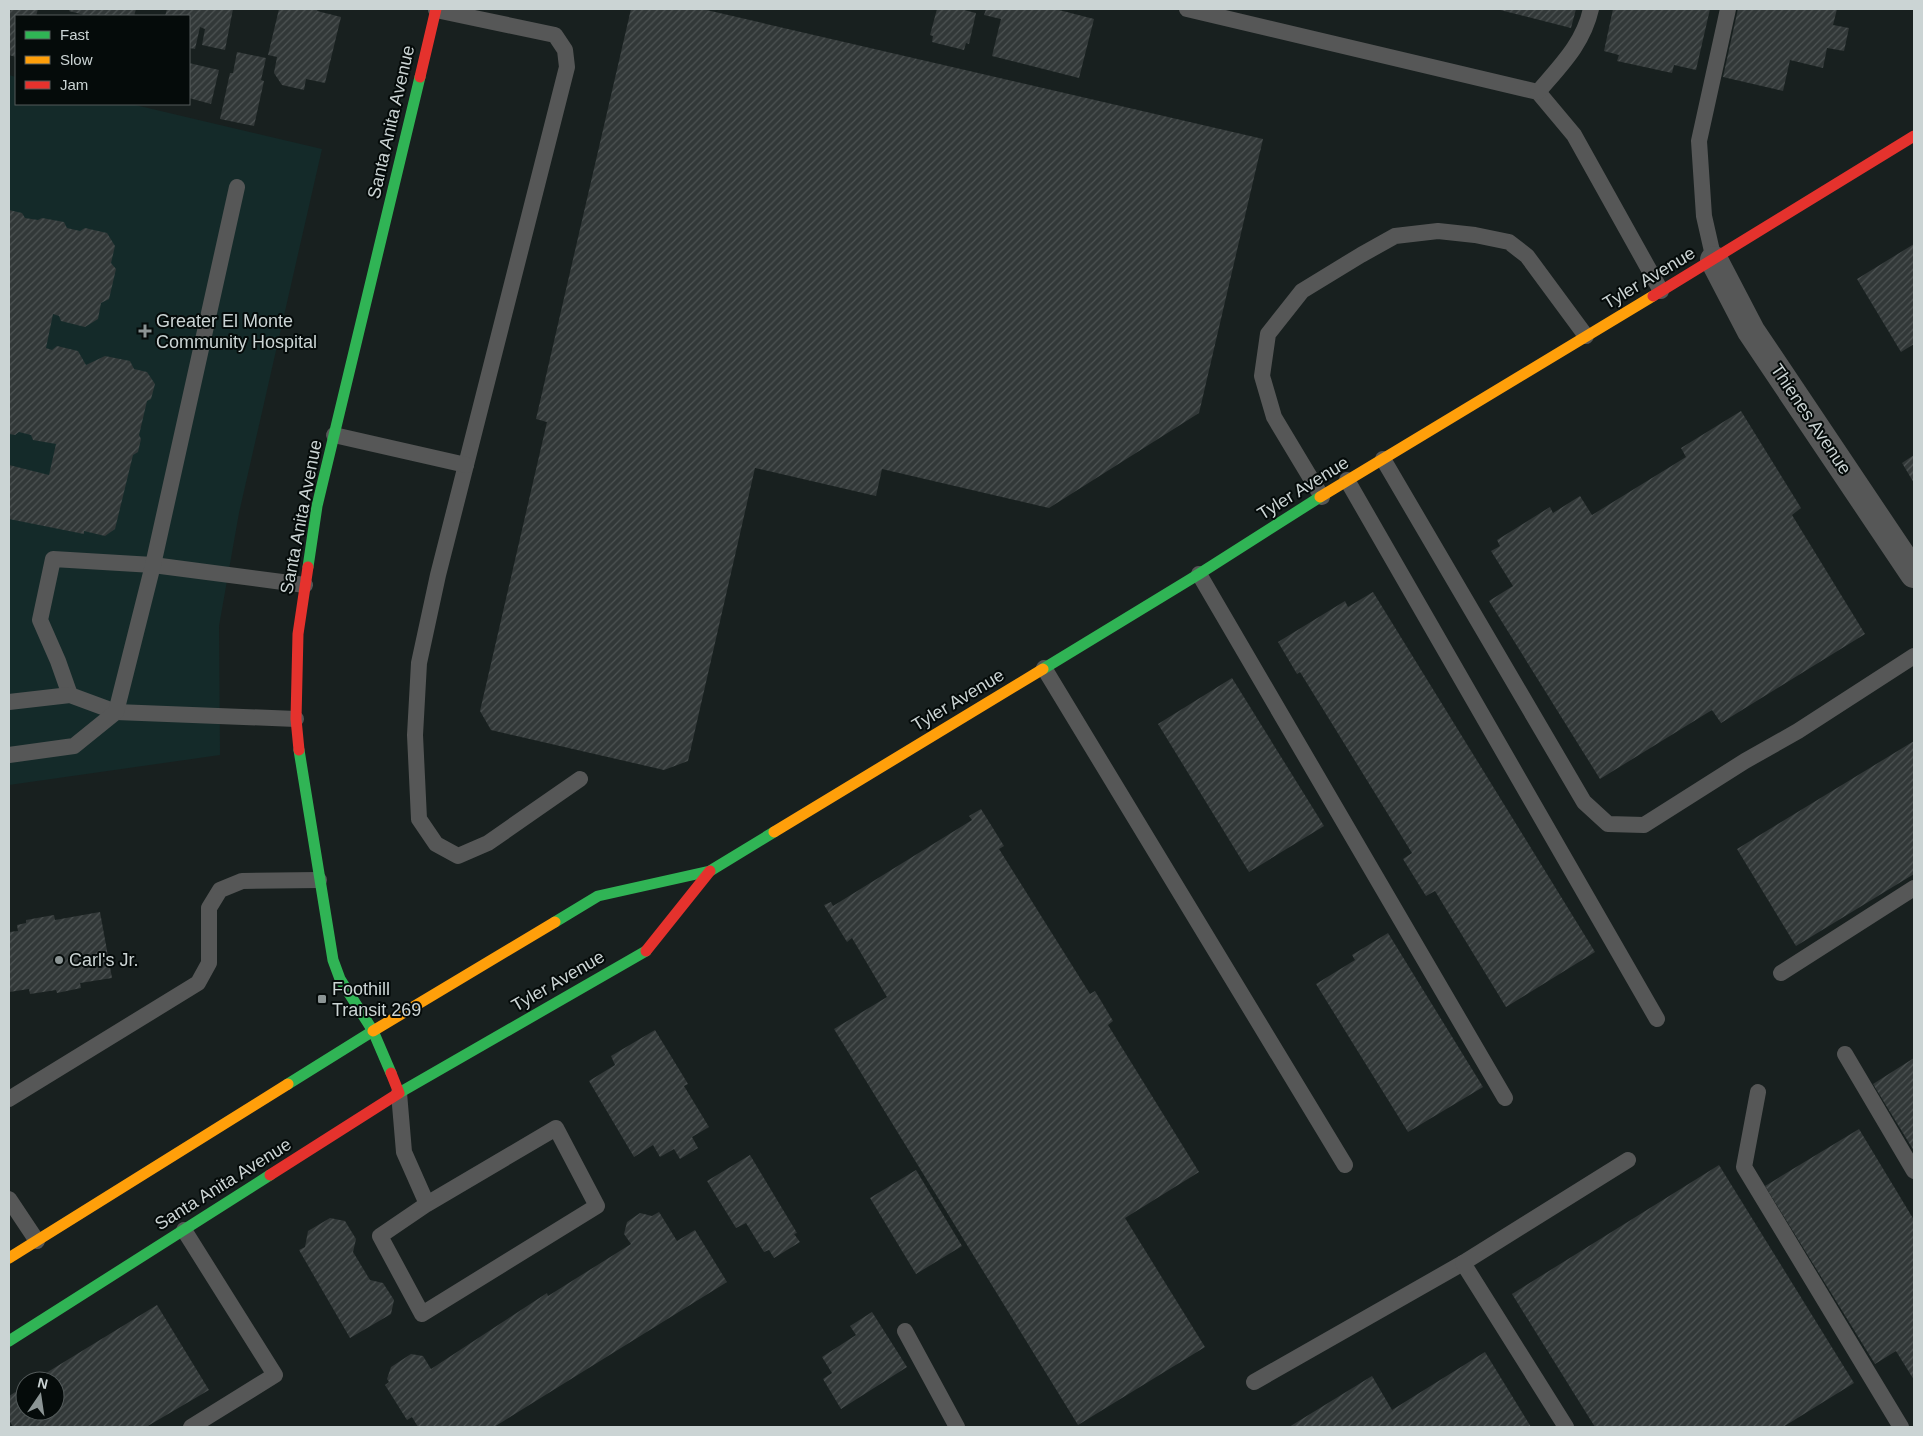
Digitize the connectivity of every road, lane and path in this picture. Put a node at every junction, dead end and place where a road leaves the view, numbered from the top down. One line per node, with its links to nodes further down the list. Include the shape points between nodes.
1 (1187, 9): 5 (lane)
2 (1591, 9): 5 (lane, via 1587,27 1574,49)
3 (1728, 9): 8 (lane, via 1699,141 1704,216)
4 (436, 10): 11 (main road, Santa Anita Avenue); 13 (lane, via 555,35 565,50 567,67)
5 (1538, 92): 9 (lane, via 1574,135)
6 (1914, 136): 8 (main road, Tyler Avenue)
7 (237, 187): 16 (lane)
8 (1714, 260): 9 (main road, Tyler Avenue); 18 (street, Thienes Avenue, via 1751,331)
9 (1661, 290): 10 (main road, Tyler Avenue)
10 (1586, 336): 12 (main road, Tyler Avenue); 15 (lane, via 1527,256 1509,242 1438,230 1395,236 1361,254 1302,291 1268,334 1262,376 1274,416)
11 (334, 435): 13 (lane); 19 (main road, Santa Anita Avenue, via 317,506)
12 (1383, 459): 14 (main road, Tyler Avenue); 20 (lane, via 1584,802 1608,824 1644,825)
13 (466, 465): 27 (lane, via 420,663 415,735 419,819 436,844 458,856 488,843)
14 (1347, 480): 15 (main road, Tyler Avenue); 32 (lane)
15 (1322, 496): 17 (main road, Tyler Avenue)
16 (154, 565): 19 (lane); 22 (lane, via 53,559 40,620); 24 (lane)
17 (1199, 574): 21 (main road, Tyler Avenue); 38 (lane)
18 (1914, 574)
19 (305, 585): 25 (main road, Santa Anita Avenue, via 298,634)
20 (1914, 656)
21 (1044, 668): 28 (main road, Tyler Avenue); 40 (lane)
22 (70, 695): 23 (lane); 24 (lane)
23 (9, 702)
24 (116, 712): 25 (lane); 26 (lane, via 74,746)
25 (296, 719): 29 (main road, Santa Anita Avenue)
26 (9, 755)
27 (580, 779)
28 (710, 871): 33 (main road, Tyler Avenue, via 598,896); 36 (main road, Tyler Avenue, via 648,950)
29 (319, 880): 33 (main road, Santa Anita Avenue, via 340,979); 37 (lane, via 242,881 220,890 209,908 209,963 198,983)
30 (1914, 888): 31 (lane)
31 (1781, 973)
32 (1657, 1020)
33 (372, 1031): 36 (main road, Santa Anita Avenue); 45 (main road)
34 (1845, 1054): 41 (lane)
35 (1758, 1092): 54 (lane, via 1744,1167)
36 (399, 1093): 43 (lane, via 404,1152); 44 (main road, Santa Anita Avenue)
37 (9, 1098)
38 (1505, 1098)
39 (1628, 1160): 47 (lane)
40 (1345, 1165)
41 (1914, 1171)
42 (9, 1199): 45 (lane)
43 (427, 1204): 43 (lane, via 556,1128 597,1206 422,1314 380,1236)
44 (184, 1230): 49 (main road, Santa Anita Avenue); 51 (lane, via 275,1375)
45 (37, 1241): 46 (main road)
46 (9, 1258)
47 (1463, 1263): 50 (lane); 53 (lane)
48 (905, 1331): 52 (lane)
49 (9, 1341)
50 (1254, 1382)
51 (191, 1427)
52 (957, 1427)
53 (1566, 1427)
54 (1901, 1427)

